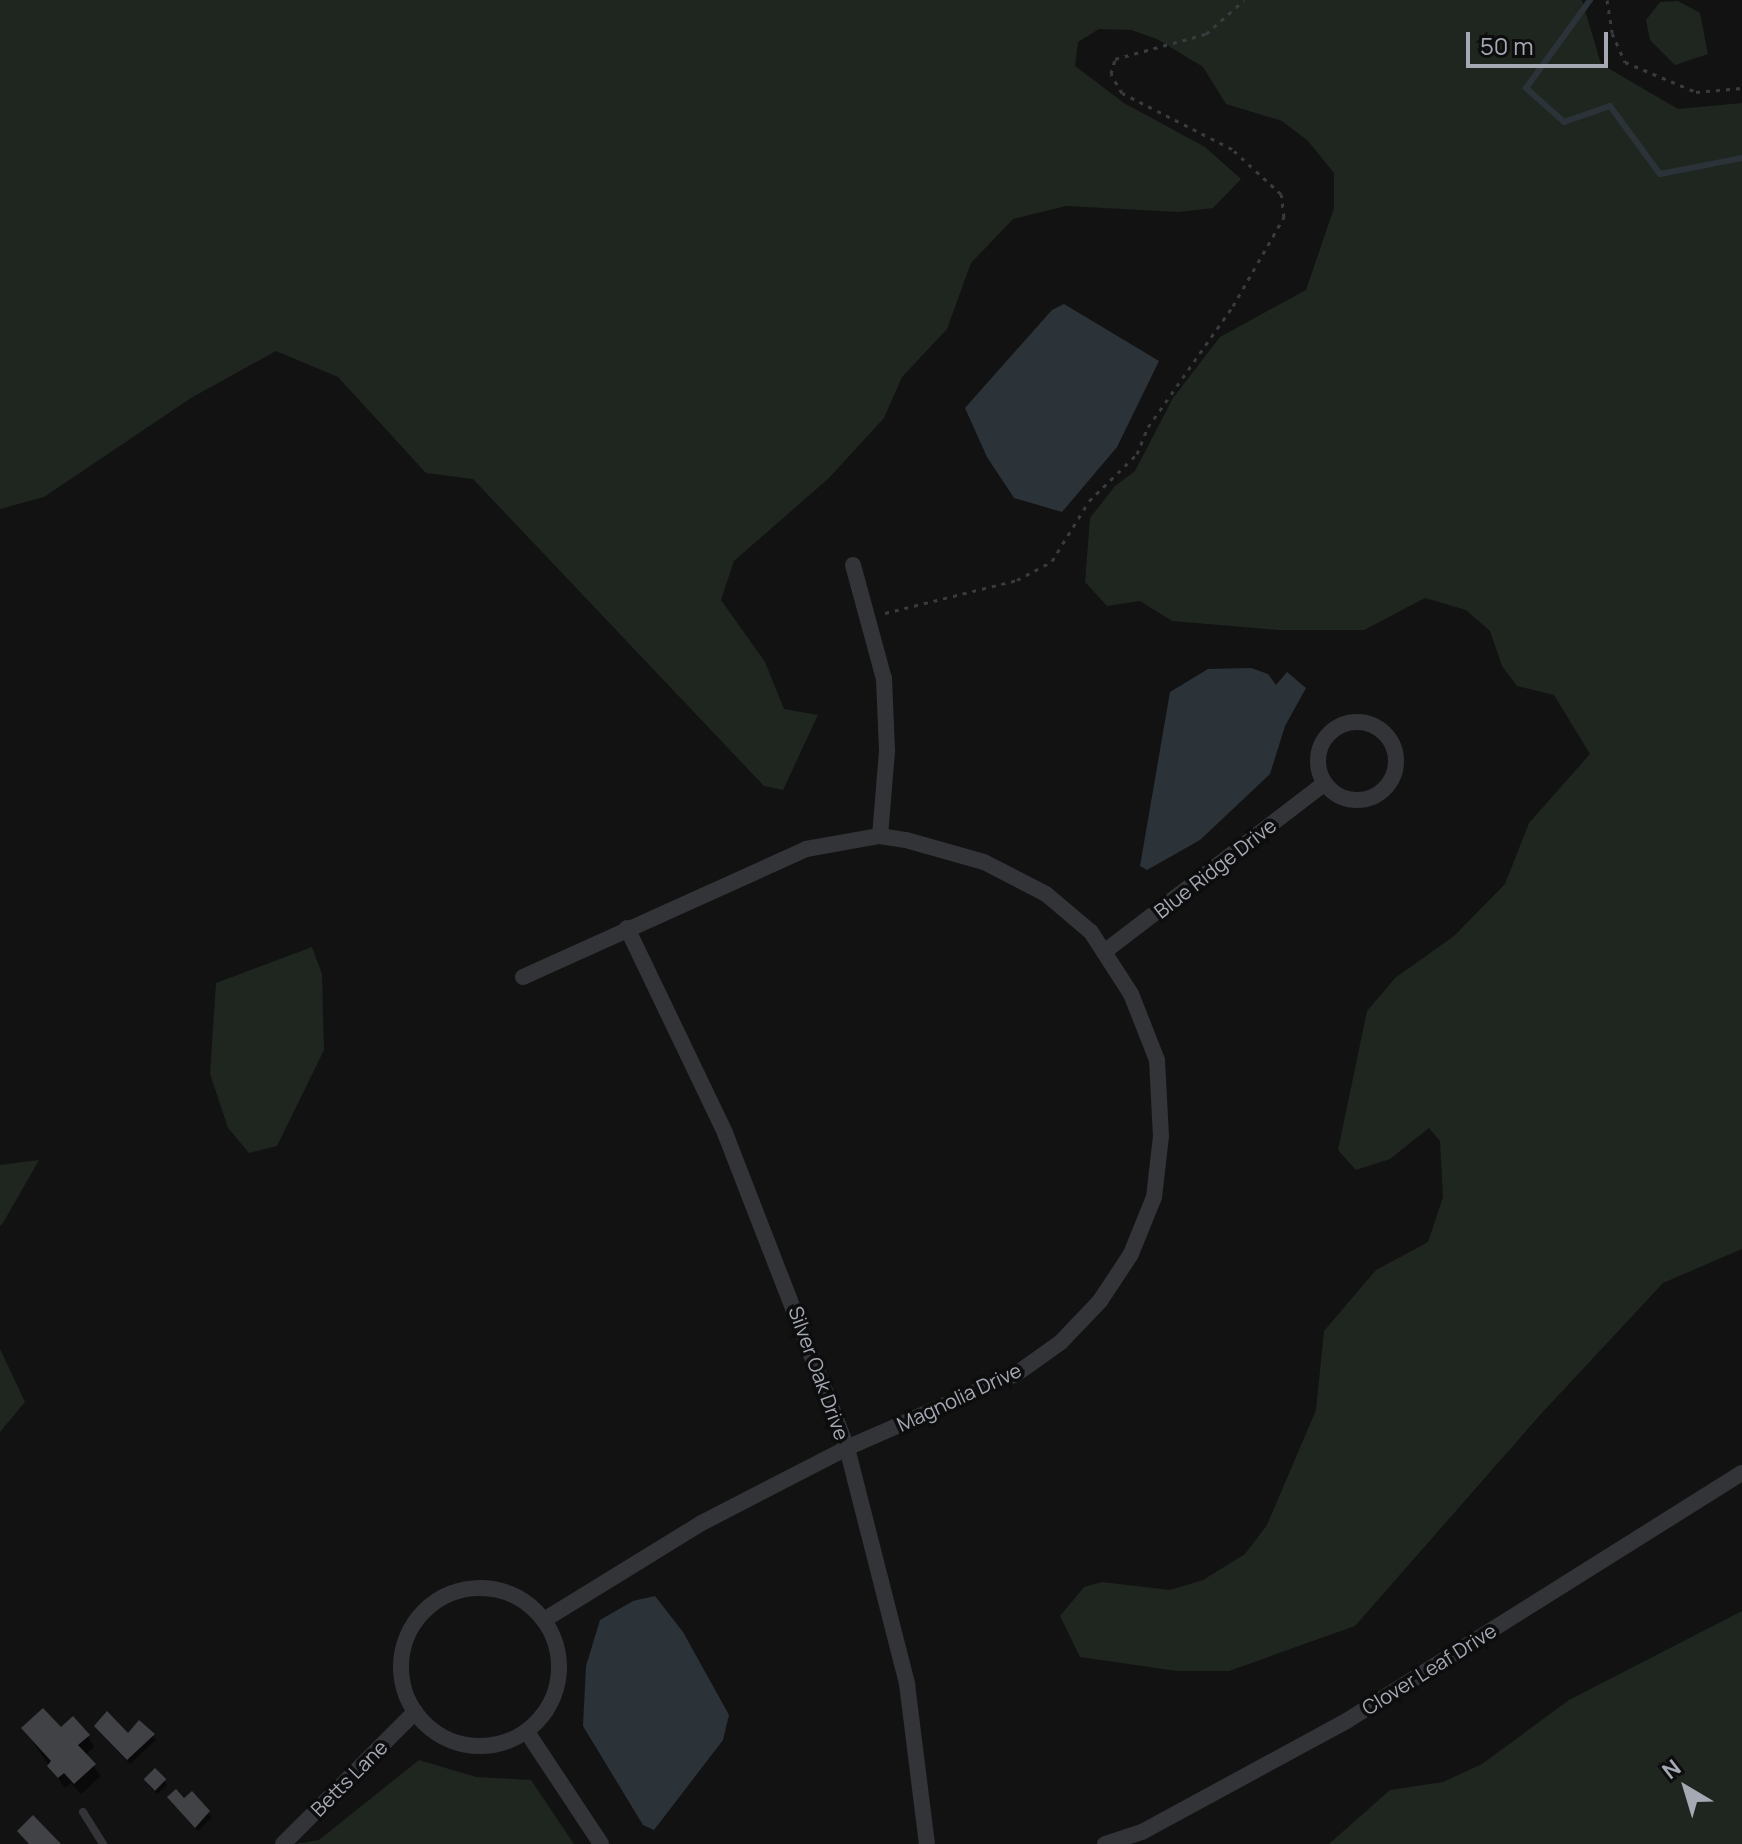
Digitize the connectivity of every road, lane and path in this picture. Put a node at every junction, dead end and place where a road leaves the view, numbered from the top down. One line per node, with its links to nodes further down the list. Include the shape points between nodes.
1 (1244, 0): 5 (path, via 1206,34 1115,59 1111,74 1122,93 1232,149 1281,194 1284,217 1233,306 1148,427 1137,454 1089,501 1052,561 1006,584)
2 (1607, 0): 3 (path, via 1612,33 1625,62 1696,92)
3 (1742, 88)
4 (853, 565): 5 (street)
5 (867, 617): 7 (street, via 884,679 887,751)
6 (1325, 783): 6 (street, via 1352,800 1376,795 1386,787 1396,764 1389,739 1368,724 1343,725 1332,732 1319,754); 9 (street, Blue Ridge Drive)
7 (880, 836): 8 (street, Magnolia Drive, via 806,849); 9 (street, Magnolia Drive, via 984,862 1046,894 1091,932)
8 (627, 928): 10 (street, Magnolia Drive); 11 (street, Silver Oak Drive, via 725,1133)
9 (1104, 952): 11 (street, Magnolia Drive, via 1131,994 1157,1060 1161,1136 1154,1197 1131,1254 1100,1301 1061,1342 1016,1374)
10 (523, 977)
11 (847, 1448): 13 (street, Magnolia Drive, via 700,1524); 20 (street, Silver Oak Drive, via 907,1684)
12 (1742, 1473): 21 (street, Clover Leaf Drive, via 1348,1720 1142,1832)
13 (544, 1620): 14 (street, via 516,1596 494,1588 471,1587 429,1606 403,1647 400,1671); 15 (street, via 558,1649 560,1672 555,1695)
14 (415, 1712): 15 (street, via 434,1733 456,1743 481,1747); 18 (street, Betts Lane)
15 (527, 1732): 19 (street)
16 (83, 1812): 17 (lane)
17 (103, 1844)
18 (283, 1844)
19 (601, 1844)
20 (927, 1844)
21 (1105, 1844)

